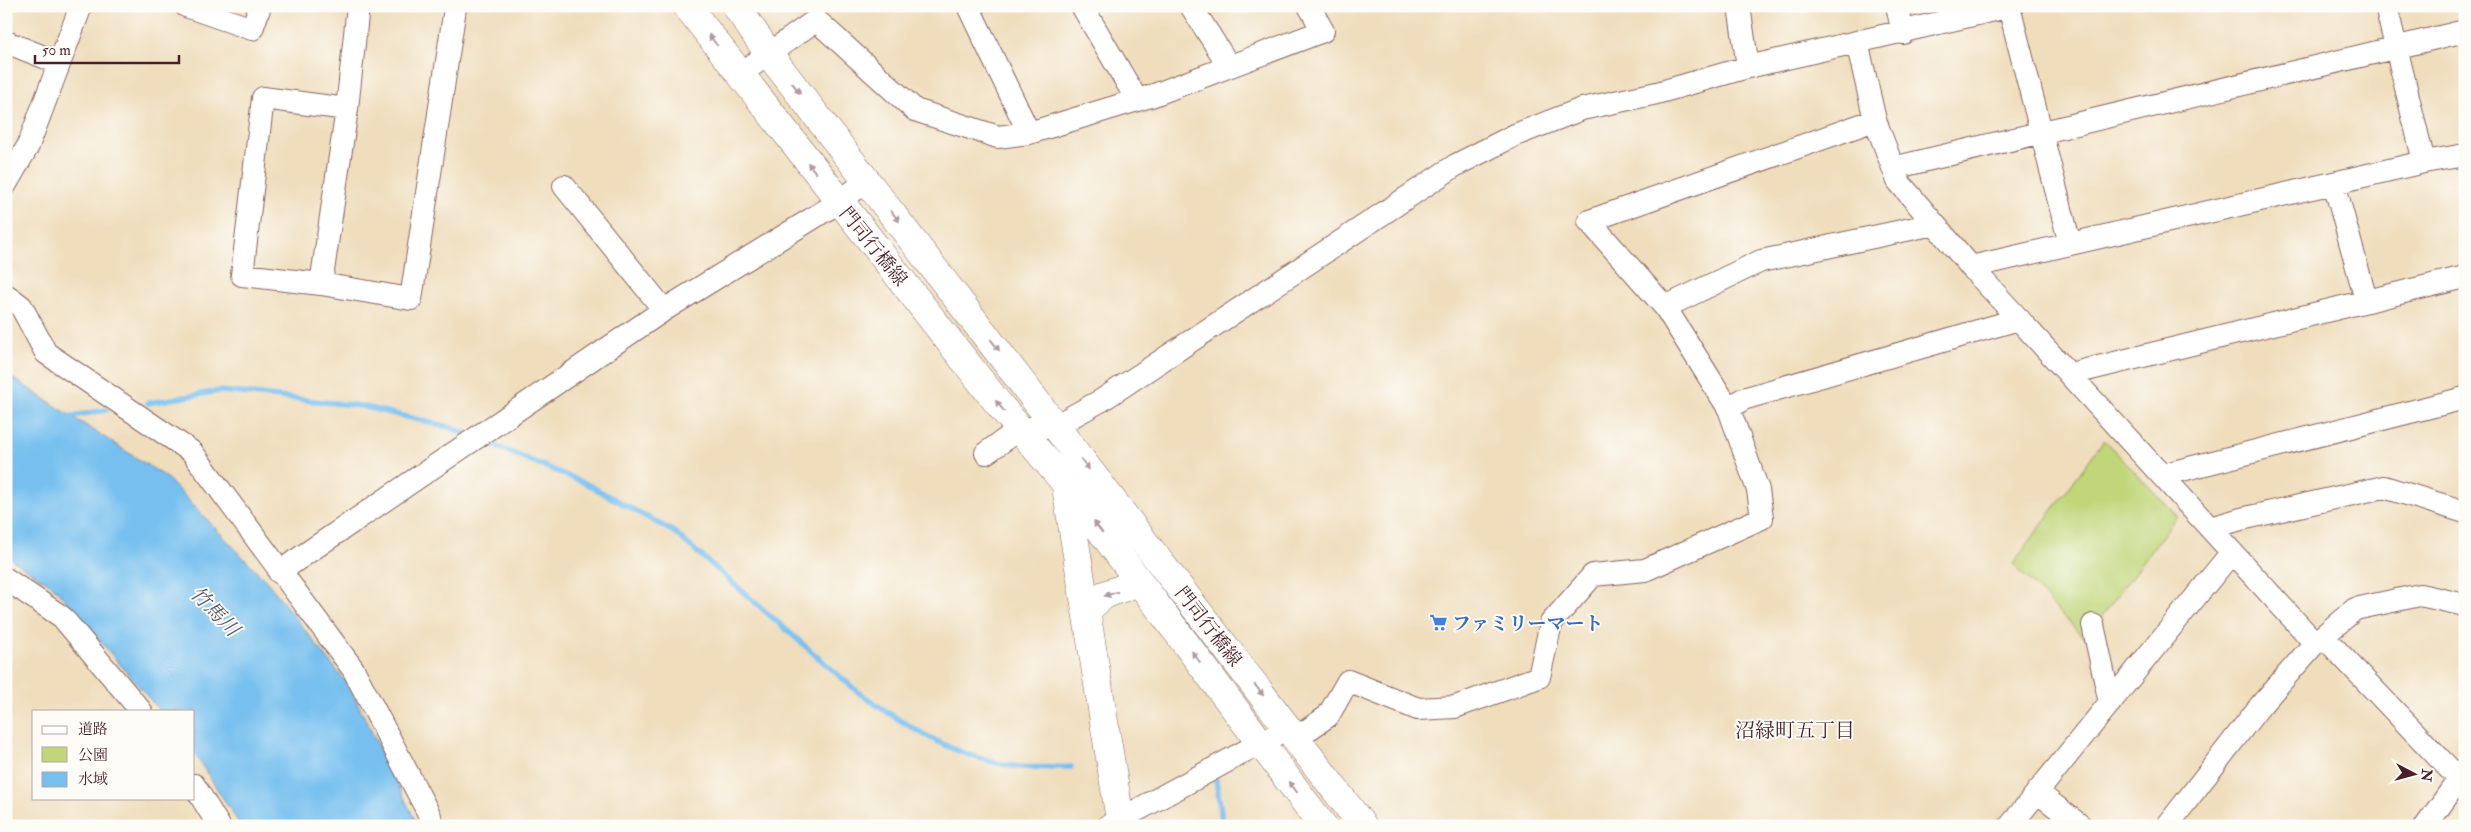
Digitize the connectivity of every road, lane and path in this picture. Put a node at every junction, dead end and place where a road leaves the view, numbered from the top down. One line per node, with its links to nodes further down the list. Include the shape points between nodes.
1 (81, 6): 22 (street)
2 (186, 6): 3 (street, via 252,30)
3 (260, 6)
4 (358, 6): 27 (street)
5 (687, 6): 25 (main road, 門司行橋線, one-way to 5)
6 (736, 6): 21 (main road, 門司行橋線)
7 (968, 6): 30 (street)
8 (1082, 6): 26 (street)
9 (1191, 6): 23 (street)
10 (1309, 6): 23 (street, via 1323,31)
11 (1739, 6): 24 (street)
12 (1897, 6): 17 (street)
13 (2010, 6): 17 (street); 29 (street)
14 (2386, 6): 20 (street)
15 (450, 7): 43 (street, via 411,299)
16 (2465, 31): 20 (street)
17 (1903, 33): 19 (street)
18 (6, 42): 22 (street)
19 (1857, 42): 24 (street); 28 (street)
20 (2396, 46): 29 (street); 32 (street)
21 (769, 54): 25 (street); 30 (street, via 816,20 915,110 998,137); 34 (main road, 門司行橋線, one-way to 34)
22 (59, 63): 36 (street, via 28,146)
23 (1229, 66): 26 (street)
24 (1748, 68): 52 (street, via 1582,109 1515,135 1456,165 1102,400)
25 (739, 74): 38 (main road, 門司行橋線, one-way to 25)
26 (1137, 100): 30 (street)
27 (347, 109): 43 (street); 43 (street, via 263,98 242,275)
28 (1875, 120): 33 (street); 46 (street, via 1589,221)
29 (2042, 132): 33 (street); 40 (street)
30 (1028, 133)
31 (2465, 155): 32 (street)
32 (2424, 162): 35 (street)
33 (1892, 168): 39 (street, via 1898,181)
34 (868, 180): 38 (street); 52 (main road, 門司行橋線, one-way to 52)
35 (2334, 183): 40 (street); 45 (street)
36 (6, 184)
37 (564, 186): 47 (street)
38 (839, 202): 47 (street); 53 (main road, 門司行橋線, one-way to 38)
39 (1934, 224): 41 (street); 46 (street, via 1761,261)
40 (2070, 244): 41 (street)
41 (1971, 267): 48 (street)
42 (2465, 277): 45 (street)
43 (321, 284)
44 (6, 294): 60 (street, via 21,306 46,353 192,452)
45 (2366, 300): 49 (street)
46 (1665, 307): 51 (street)
47 (664, 310): 60 (street)
48 (2019, 320): 49 (street); 51 (street, via 1743,399)
49 (2070, 374): 55 (street)
50 (2465, 398): 55 (street)
51 (1729, 409): 69 (street, via 1758,490 1762,518 1645,570 1592,575 1551,623 1539,677 1455,707 1418,709 1348,681 1328,716)
52 (1055, 426): 53 (street); 56 (main road, 門司行橋線); 69 (main road, 門司行橋線, one-way to 69)
53 (1020, 429): 54 (street); 56 (main road, 門司行橋線)
54 (986, 452)
55 (2162, 475): 58 (street)
56 (1065, 483): 62 (main road, 門司行橋線, one-way to 56); 64 (main road, 門司行橋線)
57 (2465, 512): 58 (street, via 2384,487)
58 (2210, 528): 59 (street)
59 (2232, 552): 66 (street); 67 (street)
60 (278, 572): 75 (street, via 353,669 430,816)
61 (6, 579): 68 (street, via 62,617)
62 (1139, 582): 64 (main road, one-way to 64, via 1104,595); 70 (main road, 門司行橋線, one-way to 62)
63 (2465, 605): 66 (street, via 2420,595 2355,609)
64 (1086, 611): 73 (main road, 門司行橋線)
65 (2093, 625): 67 (street)
66 (2319, 640): 80 (street, via 2260,706); 81 (street, via 2459,779)
67 (2110, 703): 72 (street)
68 (140, 710)
69 (1292, 733): 70 (street); 77 (main road, 門司行橋線)
70 (1261, 745): 73 (street); 76 (main road, 門司行橋線, one-way to 70)
71 (195, 787): 74 (street)
72 (2037, 792): 78 (street); 79 (street)
73 (1117, 823)
74 (219, 826)
75 (432, 826)
76 (1323, 826)
77 (1363, 826)
78 (2010, 826)
79 (2081, 826)
80 (2167, 826)
81 (2426, 826)

